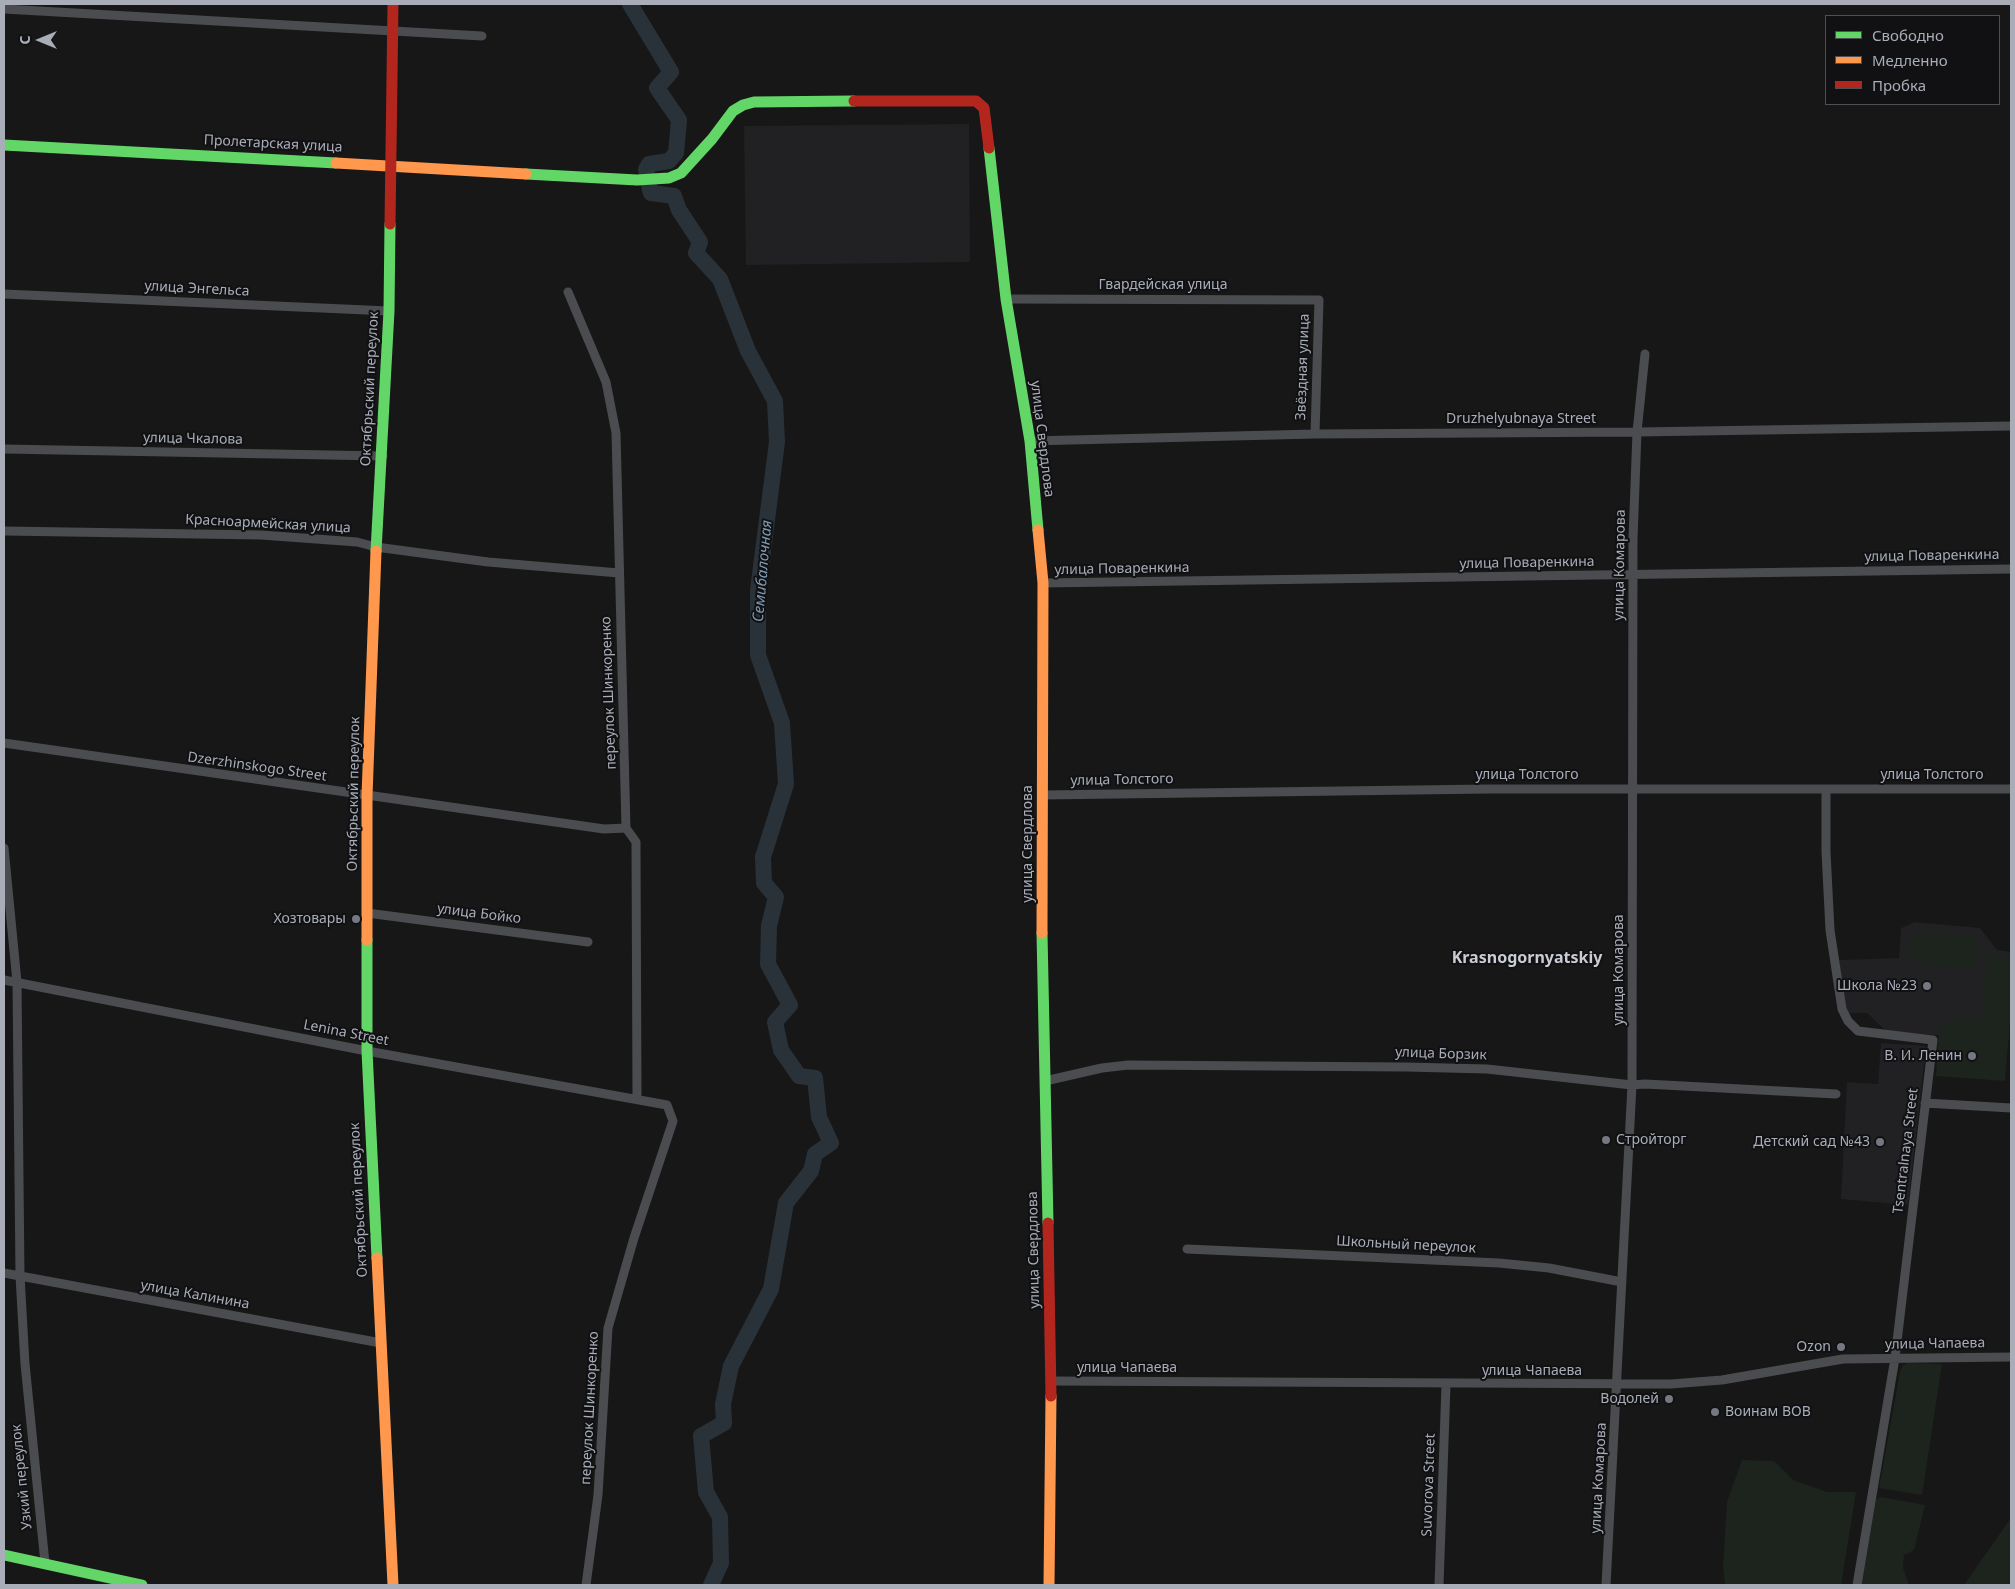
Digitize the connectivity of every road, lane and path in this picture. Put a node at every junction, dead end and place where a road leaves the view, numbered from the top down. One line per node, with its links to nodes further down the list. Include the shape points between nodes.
1 (393, 4): 3 (street, Октябрьский переулок)
2 (4, 9): 3 (street)
3 (392, 31): 4 (street); 7 (street, Октябрьский переулок)
4 (482, 36)
5 (984, 108): 7 (street, Пролетарская улица, via 970,100 754,102 733,111 682,173 669,178 637,180); 10 (street, улица Свердлова)
6 (4, 145): 7 (street, Пролетарская улица)
7 (392, 166): 12 (street, Октябрьский переулок)
8 (568, 292): 23 (street, переулок Шинкоренко, via 606,382 616,433)
9 (4, 294): 12 (street, улица Энгельса)
10 (1006, 299): 11 (street, Гвардейская улица); 17 (street, улица Свердлова)
11 (1319, 300): 16 (street, Звёздная улица)
12 (389, 311): 19 (street, Октябрьский переулок)
13 (1645, 354): 15 (street, улица Комарова)
14 (2011, 426): 15 (street, Druzhelyubnaya Street)
15 (1637, 432): 16 (street, Druzhelyubnaya Street); 24 (street, улица Комарова)
16 (1315, 434): 17 (street, Druzhelyubnaya Street)
17 (1030, 441): 25 (street, улица Свердлова)
18 (4, 449): 19 (street, улица Чкалова)
19 (383, 456): 21 (street, Октябрьский переулок)
20 (4, 531): 21 (street, Красноармейская улица, via 262,534 357,542)
21 (376, 547): 23 (street, Красноармейская улица, via 488,562); 31 (street, Октябрьский переулок)
22 (2011, 569): 24 (street, улица Поваренкина)
23 (619, 573): 32 (street, переулок Шинкоренко)
24 (1634, 575): 25 (street, улица Поваренкина); 27 (street, улица Комарова)
25 (1043, 583): 30 (street, улица Свердлова)
26 (4, 743): 31 (street, Dzerzhinskogo Street)
27 (1633, 789): 28 (street, улица Толстого); 30 (street, улица Толстого); 40 (street, улица Комарова)
28 (1826, 789): 29 (street, улица Толстого); 43 (street, Tsentralnaya Street, via 1830,930 1842,1009 1858,1031 1933,1040)
29 (2011, 789)
30 (1043, 795): 39 (street, улица Свердлова, via 1041,870)
31 (367, 796): 32 (street, Dzerzhinskogo Street, via 604,829); 34 (street, Октябрьский переулок)
32 (626, 828): 42 (street, переулок Шинкоренко, via 636,842)
33 (4, 848): 37 (street, Узкий переулок)
34 (367, 913): 35 (street, улица Бойко); 38 (street, Октябрьский переулок)
35 (588, 942)
36 (4, 980): 37 (street, Lenina Street)
37 (17, 982): 38 (street, Lenina Street); 48 (street, Узкий переулок)
38 (367, 1051): 42 (street, Lenina Street); 50 (street, Октябрьский переулок)
39 (1045, 1081): 40 (street, улица Борзик, via 1128,1065 1406,1066 1487,1069); 53 (street, улица Свердлова)
40 (1632, 1085): 41 (street, улица Борзик); 49 (street, улица Комарова)
41 (1836, 1094)
42 (637, 1098): 45 (street, Lenina Street, via 668,1105)
43 (1925, 1103): 44 (street); 52 (street, Tsentralnaya Street)
44 (2011, 1108)
45 (673, 1121): 60 (street, переулок Шинкоренко, via 608,1328 598,1495)
46 (1186, 1249): 49 (street, Школьный переулок, via 1499,1263 1550,1268)
47 (4, 1273): 48 (street, улица Калинина)
48 (20, 1276): 50 (street, улица Калинина); 57 (street, Узкий переулок, via 25,1364)
49 (1622, 1282): 55 (street, улица Комарова)
50 (381, 1343): 59 (street, Октябрьский переулок)
51 (2011, 1357): 52 (street, улица Чапаева)
52 (1895, 1358): 55 (street, улица Чапаева, via 1843,1359 1722,1380); 64 (street, Tsentralnaya Street)
53 (1050, 1381): 54 (street, улица Чапаева); 61 (street, улица Свердлова)
54 (1446, 1385): 55 (street, улица Чапаева); 62 (street, Suvorova Street)
55 (1618, 1385): 63 (street, улица Комарова)
56 (4, 1555): 57 (street)
57 (45, 1563): 58 (street)
58 (142, 1585)
59 (393, 1585)
60 (586, 1585)
61 (1049, 1585)
62 (1439, 1585)
63 (1606, 1585)
64 (1857, 1585)

